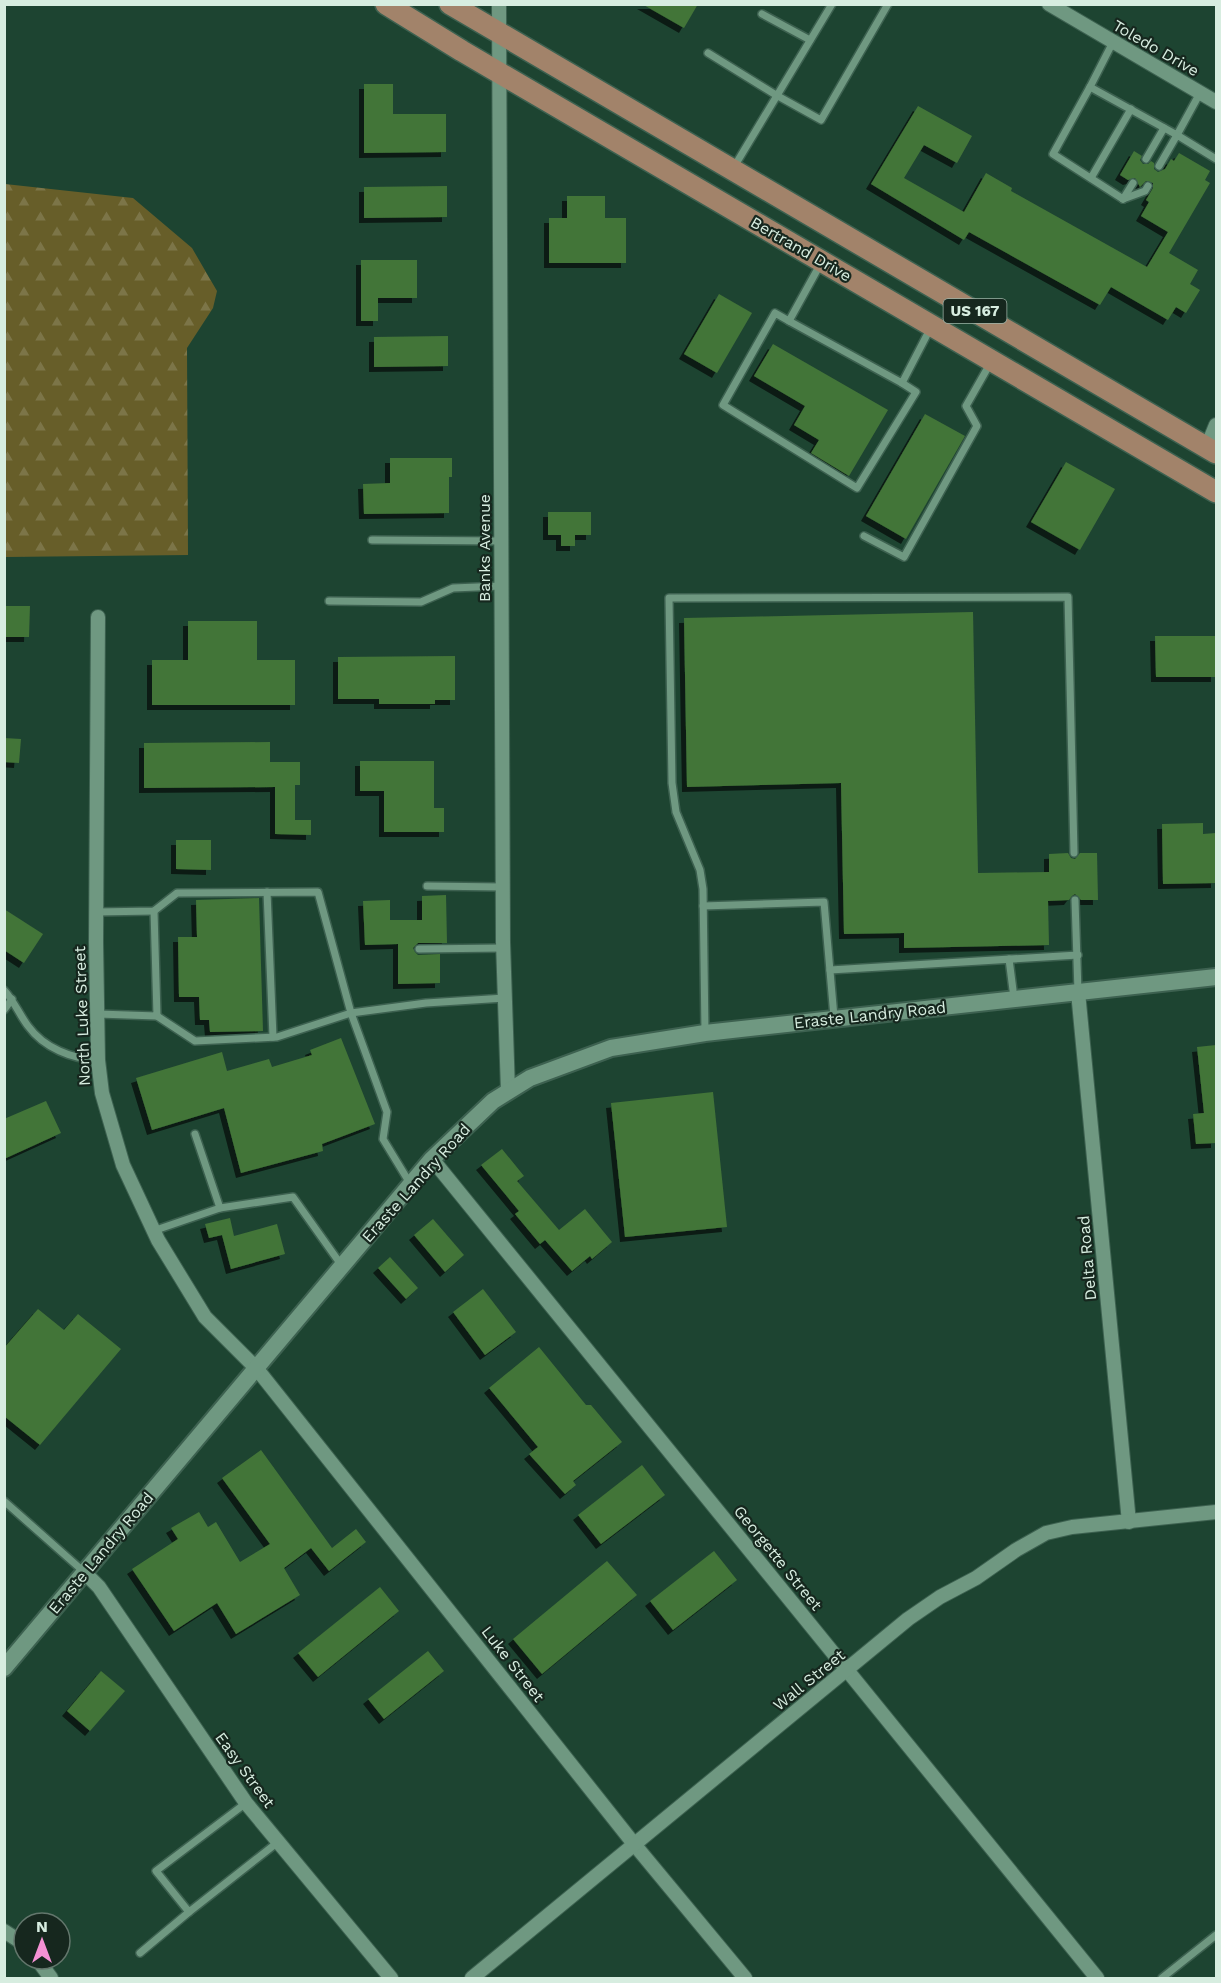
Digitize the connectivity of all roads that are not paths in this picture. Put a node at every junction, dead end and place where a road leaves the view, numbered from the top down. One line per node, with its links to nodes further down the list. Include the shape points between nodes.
1 (386, 4): 12 (main road, Bertrand Drive / US 167)
2 (450, 4): 8 (main road, Bertrand Drive / US 167)
3 (499, 4): 8 (street, Banks Avenue)
4 (832, 4): 9 (lane)
5 (888, 4): 15 (lane, via 821,120)
6 (1049, 4): 10 (street, Toledo Drive)
7 (762, 14): 9 (lane)
8 (499, 33): 12 (street, Banks Avenue); 23 (main road, Bertrand Drive / US 167)
9 (810, 40): 15 (lane)
10 (1113, 42): 13 (lane); 14 (street, Toledo Drive)
11 (708, 53): 15 (lane)
12 (499, 72): 28 (main road, Bertrand Drive / US 167); 38 (street, Banks Avenue)
13 (1090, 87): 17 (lane); 24 (lane, via 1053,154)
14 (1200, 93): 16 (street, Toledo Drive); 19 (lane)
15 (777, 95): 23 (lane)
16 (1216, 102)
17 (1131, 109): 18 (lane); 24 (lane)
18 (1164, 128): 19 (lane); 20 (lane)
19 (1177, 135): 21 (lane); 22 (lane)
20 (1146, 159)
21 (1216, 159)
22 (1159, 166)
23 (733, 170): 34 (main road, Bertrand Drive / US 167)
24 (1091, 178): 27 (lane)
25 (1133, 183): 27 (lane)
26 (1148, 186): 27 (lane)
27 (1124, 199)
28 (822, 261): 29 (lane); 30 (main road, Bertrand Drive / US 167)
29 (789, 321): 32 (lane); 32 (lane, via 775,313 723,405 856,488 916,392)
30 (932, 325): 31 (main road, Bertrand Drive / US 167); 32 (lane)
31 (993, 360): 35 (main road, Bertrand Drive / US 167); 36 (lane, via 966,406 977,426 903,557)
32 (902, 383)
33 (1216, 425): 34 (street)
34 (1212, 450)
35 (1216, 492)
36 (864, 536)
37 (372, 540): 38 (lane)
38 (501, 540): 39 (street, Banks Avenue)
39 (501, 586): 40 (lane, via 453,588 421,602); 44 (street, Banks Avenue)
40 (329, 601)
41 (98, 617): 49 (street, North Luke Street)
42 (1074, 853): 47 (lane, via 1068,597 669,598 672,783 676,812 700,870)
43 (427, 886): 44 (lane)
44 (502, 886): 50 (street, Banks Avenue)
45 (267, 892): 48 (lane, via 177,893); 62 (lane, via 318,892); 67 (lane)
46 (1075, 900): 52 (lane)
47 (703, 906): 54 (lane, via 824,902); 66 (lane)
48 (154, 911): 49 (lane); 64 (lane)
49 (96, 912): 63 (street, North Luke Street)
50 (503, 948): 51 (lane); 58 (street, Banks Avenue)
51 (419, 949)
52 (1078, 956): 53 (lane); 57 (lane)
53 (1009, 959): 54 (lane); 60 (lane)
54 (830, 970): 65 (lane)
55 (1216, 977): 57 (street, Eraste Landry Road)
56 (4, 990): 59 (lane)
57 (1078, 992): 60 (street, Eraste Landry Road); 79 (street, Delta Road)
58 (505, 998): 62 (lane); 69 (street, Banks Avenue)
59 (12, 999): 61 (lane); 68 (lane, via 45,1043 68,1055)
60 (1015, 999): 65 (street, Eraste Landry Road)
61 (4, 1010)
62 (351, 1013): 67 (lane); 72 (lane, via 387,1112 383,1139)
63 (98, 1014): 64 (lane); 68 (street, North Luke Street)
64 (157, 1016): 67 (lane, via 195,1041)
65 (834, 1019): 66 (street, Eraste Landry Road)
66 (705, 1033): 69 (street, Eraste Landry Road, via 611,1048 530,1078)
67 (273, 1037)
68 (99, 1060): 74 (street, North Luke Street, via 102,1093 123,1165)
69 (508, 1091): 71 (street, Eraste Landry Road, via 480,1112)
70 (195, 1134): 73 (lane)
71 (432, 1159): 72 (street, Eraste Landry Road); 82 (street, Georgette Street)
72 (411, 1185): 75 (street, Eraste Landry Road)
73 (220, 1208): 74 (lane); 75 (lane, via 293,1197)
74 (153, 1231): 76 (street, North Luke Street, via 205,1317)
75 (342, 1267): 76 (street, Eraste Landry Road)
76 (257, 1369): 80 (street, Eraste Landry Road); 85 (street, Luke Street)
77 (4, 1501): 80 (lane)
78 (1216, 1512): 79 (street, Wall Street)
79 (1129, 1522): 82 (street, Wall Street, via 1066,1528 1033,1540 923,1608)
80 (85, 1573): 81 (street, Eraste Landry Road); 83 (street, Easy Street, via 99,1587)
81 (4, 1668)
82 (848, 1671): 85 (street, Wall Street); 92 (street, Georgette Street)
83 (246, 1803): 84 (street, Easy Street); 86 (lane, via 156,1871)
84 (278, 1842): 86 (lane); 89 (street, Easy Street)
85 (634, 1844): 90 (street, Wall Street); 91 (street, Luke Street)
86 (189, 1912): 88 (lane)
87 (1216, 1935): 93 (lane)
88 (140, 1953)
89 (391, 1978)
90 (471, 1978)
91 (745, 1978)
92 (1097, 1978)
93 (1162, 1978)

